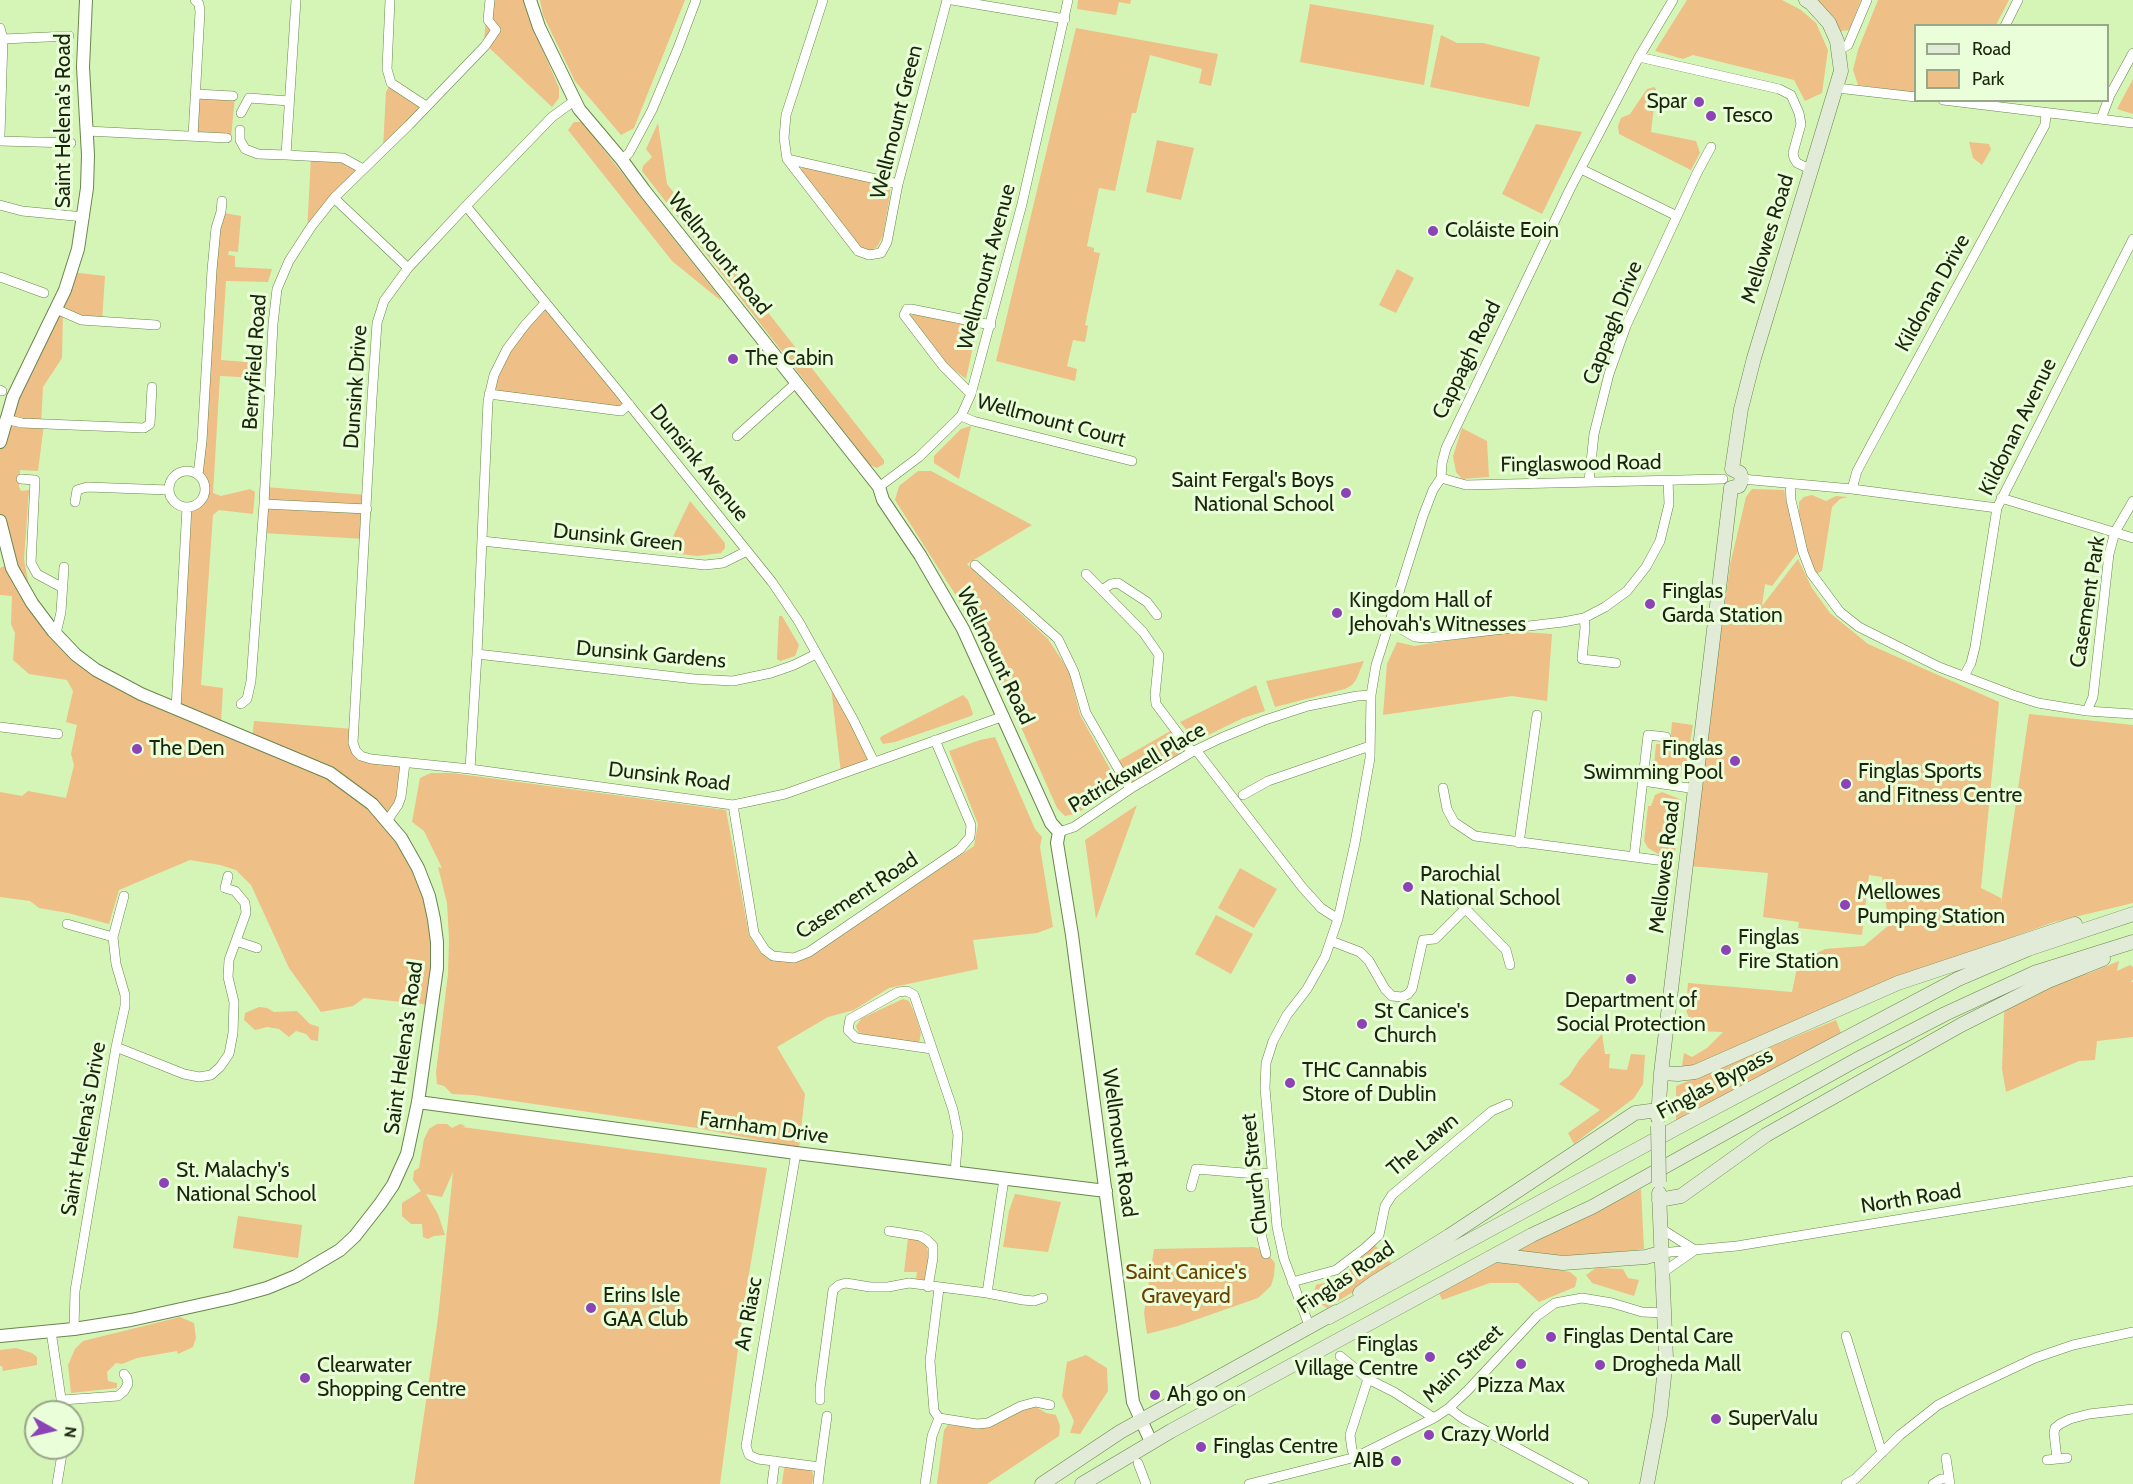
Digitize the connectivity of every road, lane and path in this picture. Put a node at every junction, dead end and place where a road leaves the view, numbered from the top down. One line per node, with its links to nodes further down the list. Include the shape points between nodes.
1 (86, 0): 38 (street, Saint Helena's Road, via 83,67)
2 (195, 0): 25 (street, via 200,12)
3 (296, 0): 29 (street)
4 (390, 0): 33 (street, via 387,69 391,83)
5 (490, 0): 33 (street, Berryfield Road, via 488,20 496,30)
6 (530, 0): 30 (street, Wellmount Road)
7 (696, 0): 48 (street, via 648,118)
8 (823, 0): 47 (street, via 786,115)
9 (947, 0): 52 (street, Wellmount Green)
10 (952, 0): 16 (street)
11 (1068, 0): 16 (street, Wellmount Avenue)
12 (1673, 0): 23 (street, Cappagh Road)
13 (1806, 0): 21 (main road, Mellowes Road, via 1829,23)
14 (1867, 0): 21 (street, via 1848,45)
15 (2018, 0): 17 (street)
16 (1065, 19): 66 (street, Wellmount Avenue)
17 (2006, 24)
18 (0, 28): 20 (street)
19 (69, 36): 20 (street)
20 (3, 39): 40 (street)
21 (1839, 50): 24 (main road, Mellowes Road, via 1841,71)
22 (2133, 53): 28 (street)
23 (1639, 57): 50 (street, Cappagh Road); 51 (street, via 1779,89 1791,96 1801,124 1794,158)
24 (1837, 88): 27 (street); 51 (main road, Mellowes Road)
25 (196, 94): 26 (street); 41 (street)
26 (233, 96)
27 (1914, 97)
28 (2109, 98)
29 (289, 101): 34 (street, via 249,98); 46 (street)
30 (574, 101): 48 (street, Wellmount Road); 56 (street, Dunsink Drive, via 552,117)
31 (1965, 102): 35 (street)
32 (2107, 102): 36 (street)
33 (426, 105): 49 (street, Berryfield Road)
34 (241, 113)
35 (2046, 114): 36 (street); 86 (street, Kildonan Drive, via 2045,125 1857,471)
36 (2101, 119): 37 (street)
37 (2133, 123)
38 (87, 130): 41 (street); 58 (street, Saint Helena's Road)
39 (240, 130): 46 (street, via 245,149 258,154)
40 (0, 135)
41 (194, 136): 42 (street)
42 (227, 138)
43 (0, 141): 44 (street)
44 (71, 143)
45 (1711, 147): 57 (street, Cappagh Drive)
46 (286, 155): 49 (street, via 343,158)
47 (787, 159): 52 (street); 52 (street, Wellmount Green, via 858,251 869,255 881,253 887,242)
48 (622, 160): 67 (street, Wellmount Road)
49 (363, 169): 53 (street, Berryfield Road)
50 (1581, 169): 57 (street); 78 (street, Cappagh Road, via 1455,426)
51 (1812, 170): 80 (main road, Mellowes Road, via 1754,358 1741,410)
52 (898, 184)
53 (334, 198): 60 (street); 90 (street, Berryfield Road, via 289,261 277,289)
54 (222, 201): 77 (street, via 212,270)
55 (0, 204): 58 (street, via 22,211)
56 (466, 206): 60 (street, Dunsink Drive); 63 (street, Dunsink Avenue)
57 (1677, 216): 82 (street, Cappagh Drive, via 1608,374 1594,434)
58 (84, 217): 64 (street, Saint Helena's Road, via 75,258)
59 (2133, 240): 89 (street, Kildonan Avenue)
60 (408, 267): 92 (street, Dunsink Drive, via 384,301 377,322)
61 (0, 277): 62 (street)
62 (44, 293)
63 (545, 303): 69 (street, via 507,349); 71 (street, Dunsink Avenue)
64 (56, 309): 65 (street, via 81,320); 73 (street, Saint Helena's Road)
65 (156, 325)
66 (991, 325): 70 (street, Wellmount Avenue); 70 (street, via 911,309 906,309 904,315 943,366)
67 (796, 383): 74 (street); 84 (street, Wellmount Road)
68 (152, 387): 73 (street, via 150,424 144,428 22,423)
69 (489, 394): 71 (street, via 621,411); 96 (street)
70 (971, 394): 72 (street, Wellmount Avenue)
71 (629, 404): 97 (street, Dunsink Avenue)
72 (961, 416): 76 (street, Wellmount Court); 84 (street, Wellmount Avenue, via 919,457)
73 (5, 418): 75 (street, Saint Helena's Road)
74 (737, 436)
75 (0, 442)
76 (1132, 461)
77 (198, 475): 85 (street, via 182,472 172,479); 91 (street, via 204,484 204,495 197,504)
78 (1441, 478): 82 (street, Finglaswood Road, via 1466,485); 105 (street, Cappagh Road, via 1423,516)
79 (21, 479): 101 (street, via 35,480 31,563 37,574)
80 (1732, 479): 81 (street, Finglaswood Road); 83 (street, Finglaswood Road); 131 (main road, Mellowes Road)
81 (1668, 480): 82 (street, Finglaswood Road); 104 (street, via 1668,504 1660,541 1646,567 1627,591)
82 (1589, 481)
83 (1790, 483): 86 (street, Finglaswood Road); 110 (street, via 1803,552 1811,573 1840,612 1880,638)
84 (879, 487): 117 (street, Wellmount Road, via 883,500 921,555 963,629)
85 (169, 489): 88 (street, via 87,487 77,490); 91 (street, via 176,504)
86 (1852, 489): 89 (street, Finglaswood Road)
87 (2133, 501): 94 (street, Casement Park)
88 (75, 502)
89 (1999, 503): 94 (street, Finglaswood Road); 110 (street, Kildonan Avenue, via 1975,647)
90 (264, 504): 92 (street); 112 (street, Berryfield Road, via 251,681)
91 (187, 507): 113 (street)
92 (367, 509): 123 (street, Dunsink Drive, via 354,716)
93 (1, 529): 106 (street, Saint Helena's Road, via 12,568)
94 (2115, 532): 95 (street, Finglaswood Road); 114 (street, Casement Park, via 2109,554 2093,697)
95 (2133, 538)
96 (482, 541): 97 (street, Dunsink Green, via 705,565 723,563); 107 (street)
97 (747, 551): 108 (street, Dunsink Avenue, via 794,614)
98 (975, 565): 130 (street, via 1058,639 1074,672 1086,713)
99 (64, 567): 101 (street)
100 (1086, 574): 102 (street)
101 (63, 588): 106 (street)
102 (1102, 590): 103 (street, via 1118,583 1147,602); 124 (street, via 1143,632 1159,655 1156,704)
103 (1157, 615)
104 (1584, 618): 105 (street, via 1426,638 1415,637); 109 (street, via 1581,659)
105 (1389, 622): 111 (street, Cappagh Road)
106 (56, 634): 113 (street, Saint Helena's Road, via 96,670)
107 (477, 654): 108 (street, Dunsink Gardens, via 694,680 733,681 771,673); 127 (street)
108 (816, 654): 125 (street, Dunsink Avenue)
109 (1616, 663)
110 (1964, 676): 114 (street, via 2038,703)
111 (1371, 695): 122 (street, Cappagh Road); 124 (street, Patrickswell Place, via 1308,706)
112 (242, 704)
113 (176, 709): 134 (street, Saint Helena's Road, via 330,773 372,804)
114 (2087, 711): 115 (street)
115 (2133, 714)
116 (1537, 715): 136 (street)
117 (1004, 716): 121 (street, Dunsink Road); 135 (street, Wellmount Road, via 1051,823)
118 (0, 727): 119 (street)
119 (58, 734)
120 (1666, 737): 128 (street, via 1648,735)
121 (935, 741): 125 (street, Dunsink Road); 133 (street, Casement Road, via 971,825 970,837 960,849 809,952 794,958 773,956 754,933)
122 (1370, 746): 132 (street, via 1268,781); 145 (street, Cappagh Road, via 1365,791)
123 (356, 751): 126 (street, Dunsink Road, via 371,759)
124 (1194, 751): 130 (street, Patrickswell Place); 145 (street, via 1302,887 1321,908)
125 (874, 762): 133 (street, Dunsink Road, via 785,794)
126 (405, 763): 127 (street, Dunsink Road); 134 (street, via 401,797)
127 (470, 769): 133 (street, Dunsink Road)
128 (1643, 781): 131 (street); 137 (street)
129 (1443, 788): 136 (street, via 1447,809 1461,828 1475,836)
130 (1130, 789): 135 (street, Patrickswell Place, via 1074,827)
131 (1696, 789): 156 (main road, Mellowes Road)
132 (1243, 795)
133 (733, 805)
134 (387, 821): 157 (street, Saint Helena's Road, via 418,868 429,896 437,942 437,968)
135 (1059, 832): 167 (street, Wellmount Road, via 1057,843)
136 (1519, 843): 137 (street)
137 (1634, 857): 138 (street)
138 (1657, 860)
139 (228, 876): 148 (street, via 225,888 235,891 245,903 246,913)
140 (124, 896): 147 (street, Saint Helena's Drive)
141 (1455, 898): 143 (street)
142 (2133, 908): 156 (main road, via 2055,929 1898,983 1695,1071)
143 (1465, 909): 149 (street, via 1435,939 1422,940 1412,989 1402,996 1392,996 1385,989 1360,952); 153 (street, via 1506,950)
144 (2133, 914): 182 (main road, Finglas Bypass, via 2028,949 1958,979)
145 (1338, 919): 149 (street, Church Street)
146 (67, 924): 147 (street)
147 (112, 937): 154 (street, Saint Helena's Drive, via 125,995)
148 (236, 941): 151 (street); 154 (street, via 228,977 234,1002 233,1033 229,1054 220,1067 199,1077)
149 (1331, 941): 162 (street, Church Street, via 1273,1041 1266,1063)
150 (2133, 942): 174 (main road, via 2034,974 1945,1014 1781,1100 1592,1207)
151 (257, 948)
152 (2133, 948): 168 (main road, via 2048,981 1961,1025 1766,1135 1681,1196)
153 (1510, 965)
154 (116, 1047): 184 (street, Saint Helena's Drive, via 75,1291)
155 (932, 1049): 155 (street, via 914,995 907,991 898,992 850,1019 848,1030 856,1038); 161 (street, via 958,1135)
156 (1661, 1072): 159 (main road, Mellowes Road)
157 (418, 1102): 160 (street, Farnham Drive); 184 (street, Saint Helena's Road, via 407,1154 393,1185 355,1236 324,1261 253,1292)
158 (1508, 1104): 176 (street, The Lawn, via 1492,1111 1392,1194 1385,1206 1379,1235 1365,1248 1336,1270)
159 (1658, 1110): 168 (main road, Mellowes Road, bridge); 182 (main road, Finglas Road, via 1635,1113 1375,1282)
160 (796, 1153): 161 (street, Farnham Drive); 207 (street, An Riasc, via 746,1446 749,1455)
161 (955, 1173): 164 (street, Farnham Drive)
162 (1272, 1173): 163 (street); 176 (street, Church Street, via 1277,1227)
163 (1256, 1174): 166 (street, via 1196,1169); 173 (street)
164 (1004, 1179): 167 (street, Farnham Drive); 179 (street)
165 (2133, 1181): 171 (street, North Road, via 1780,1240)
166 (1191, 1187)
167 (1106, 1191): 200 (street, Wellmount Road, via 1133,1402)
168 (1659, 1200): 169 (main road, Mellowes Road)
169 (1660, 1228): 171 (street); 172 (main road, Mellowes Road)
170 (889, 1231): 177 (street, via 920,1236 933,1246)
171 (1695, 1250): 172 (street, North Road); 175 (street, North Road)
172 (1660, 1253): 174 (main road, via 1563,1263); 175 (main road, Mellowes Road)
173 (1266, 1254)
174 (1496, 1255): 201 (main road)
175 (1662, 1273): 181 (main road, Mellowes Road)
176 (1292, 1282): 183 (street, Church Street)
177 (928, 1287): 178 (street); 193 (street, via 909,1283 870,1287 846,1283 833,1290)
178 (939, 1288): 179 (street); 198 (street, via 930,1361 934,1411)
179 (987, 1293): 180 (street, via 1034,1301)
180 (1043, 1298)
181 (1664, 1312): 195 (street, Main Street, via 1642,1312 1582,1298 1555,1303 1537,1316); 221 (main road, Mellowes Road, via 1666,1375)
182 (1329, 1317): 183 (main road, Finglas Road)
183 (1310, 1328): 200 (main road, Finglas Road)
184 (74, 1329): 185 (street, Saint Helena's Road)
185 (51, 1331): 187 (street, Saint Helena's Road); 192 (street)
186 (2133, 1332): 202 (street, via 2073,1345 2017,1365 1938,1405)
187 (0, 1336)
188 (1846, 1336): 202 (street)
189 (1340, 1356): 191 (street)
190 (124, 1374): 192 (street, via 128,1384 118,1396)
191 (1368, 1379): 199 (street); 203 (street, via 1350,1435)
192 (62, 1400)
193 (820, 1400)
194 (1050, 1405): 198 (street, via 1036,1402 1021,1406 988,1423)
195 (1449, 1408): 199 (street, Main Street); 220 (street)
196 (2133, 1409): 205 (street, via 2089,1414 2055,1428)
197 (827, 1416): 209 (street)
198 (939, 1418): 216 (street, via 932,1436)
199 (1434, 1418): 203 (street, Main Street)
200 (1140, 1421): 201 (street, Wellmount Road); 210 (main road, Finglas Road)
201 (1151, 1442): 217 (main road)
202 (1881, 1453): 211 (street)
203 (1356, 1457): 219 (street, Main Street)
204 (1946, 1458): 212 (street)
205 (2057, 1459)
206 (61, 1460): 213 (street)
207 (776, 1461): 209 (street, An Riasc); 214 (street)
208 (1138, 1463): 218 (street)
209 (820, 1467): 215 (street)
210 (1051, 1482)
211 (1853, 1482)
212 (1949, 1482): 222 (street, via 1941,1479)
213 (57, 1484)
214 (772, 1484)
215 (818, 1484)
216 (925, 1484)
217 (1082, 1484)
218 (1146, 1484)
219 (1249, 1484)
220 (1584, 1484)
221 (1647, 1484)
222 (1933, 1484)

